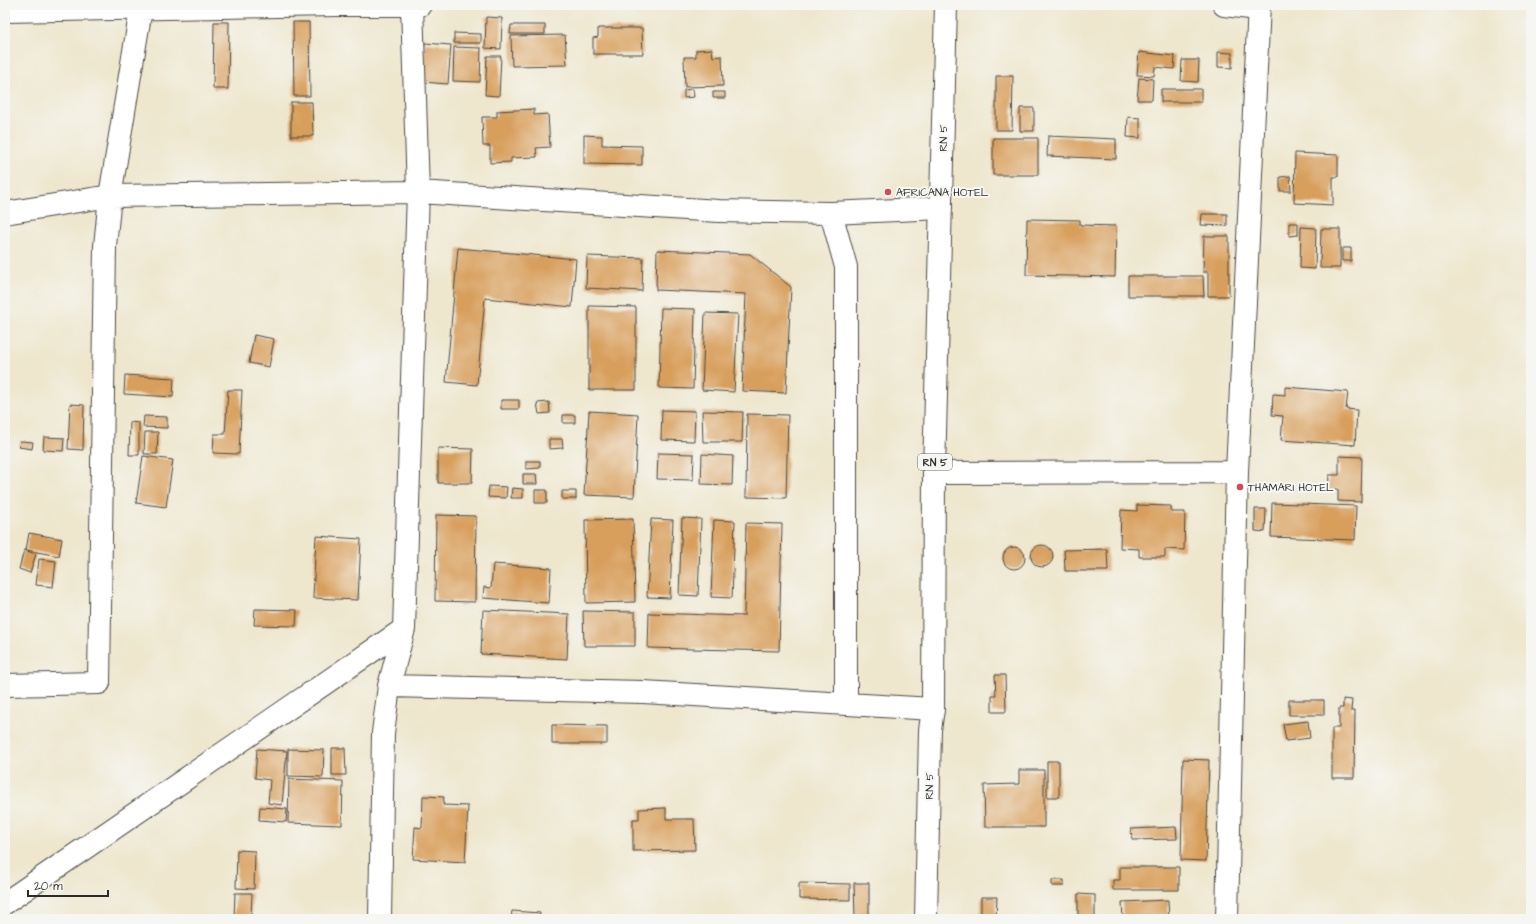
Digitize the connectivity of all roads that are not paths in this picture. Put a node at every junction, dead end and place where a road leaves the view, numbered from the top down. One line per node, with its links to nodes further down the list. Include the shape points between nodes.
1 (412, 5): 2 (street); 6 (street); 8 (street)
2 (420, 5)
3 (946, 5): 10 (street, RN 5 / RN 5)
4 (1224, 5): 5 (street)
5 (1259, 7): 13 (street)
6 (141, 9): 7 (street); 9 (street)
7 (5, 11)
8 (418, 192): 9 (street); 12 (street, via 719,212); 15 (street)
9 (110, 196): 11 (street); 16 (street, via 105,246 99,683)
10 (942, 208): 12 (street); 14 (street, RN 5 / RN 5)
11 (5, 213)
12 (832, 213): 18 (street, via 846,267)
13 (1237, 472): 14 (street); 23 (street)
14 (934, 473): 19 (street, RN 5 / RN 5)
15 (404, 629): 17 (street); 20 (street)
16 (5, 685)
17 (390, 686): 18 (street, via 643,692); 21 (street, via 383,733)
18 (846, 704): 19 (street)
19 (933, 709): 22 (street, RN 5 / RN 5, via 930,730)
20 (5, 903)
21 (380, 919)
22 (926, 919)
23 (1227, 919)

